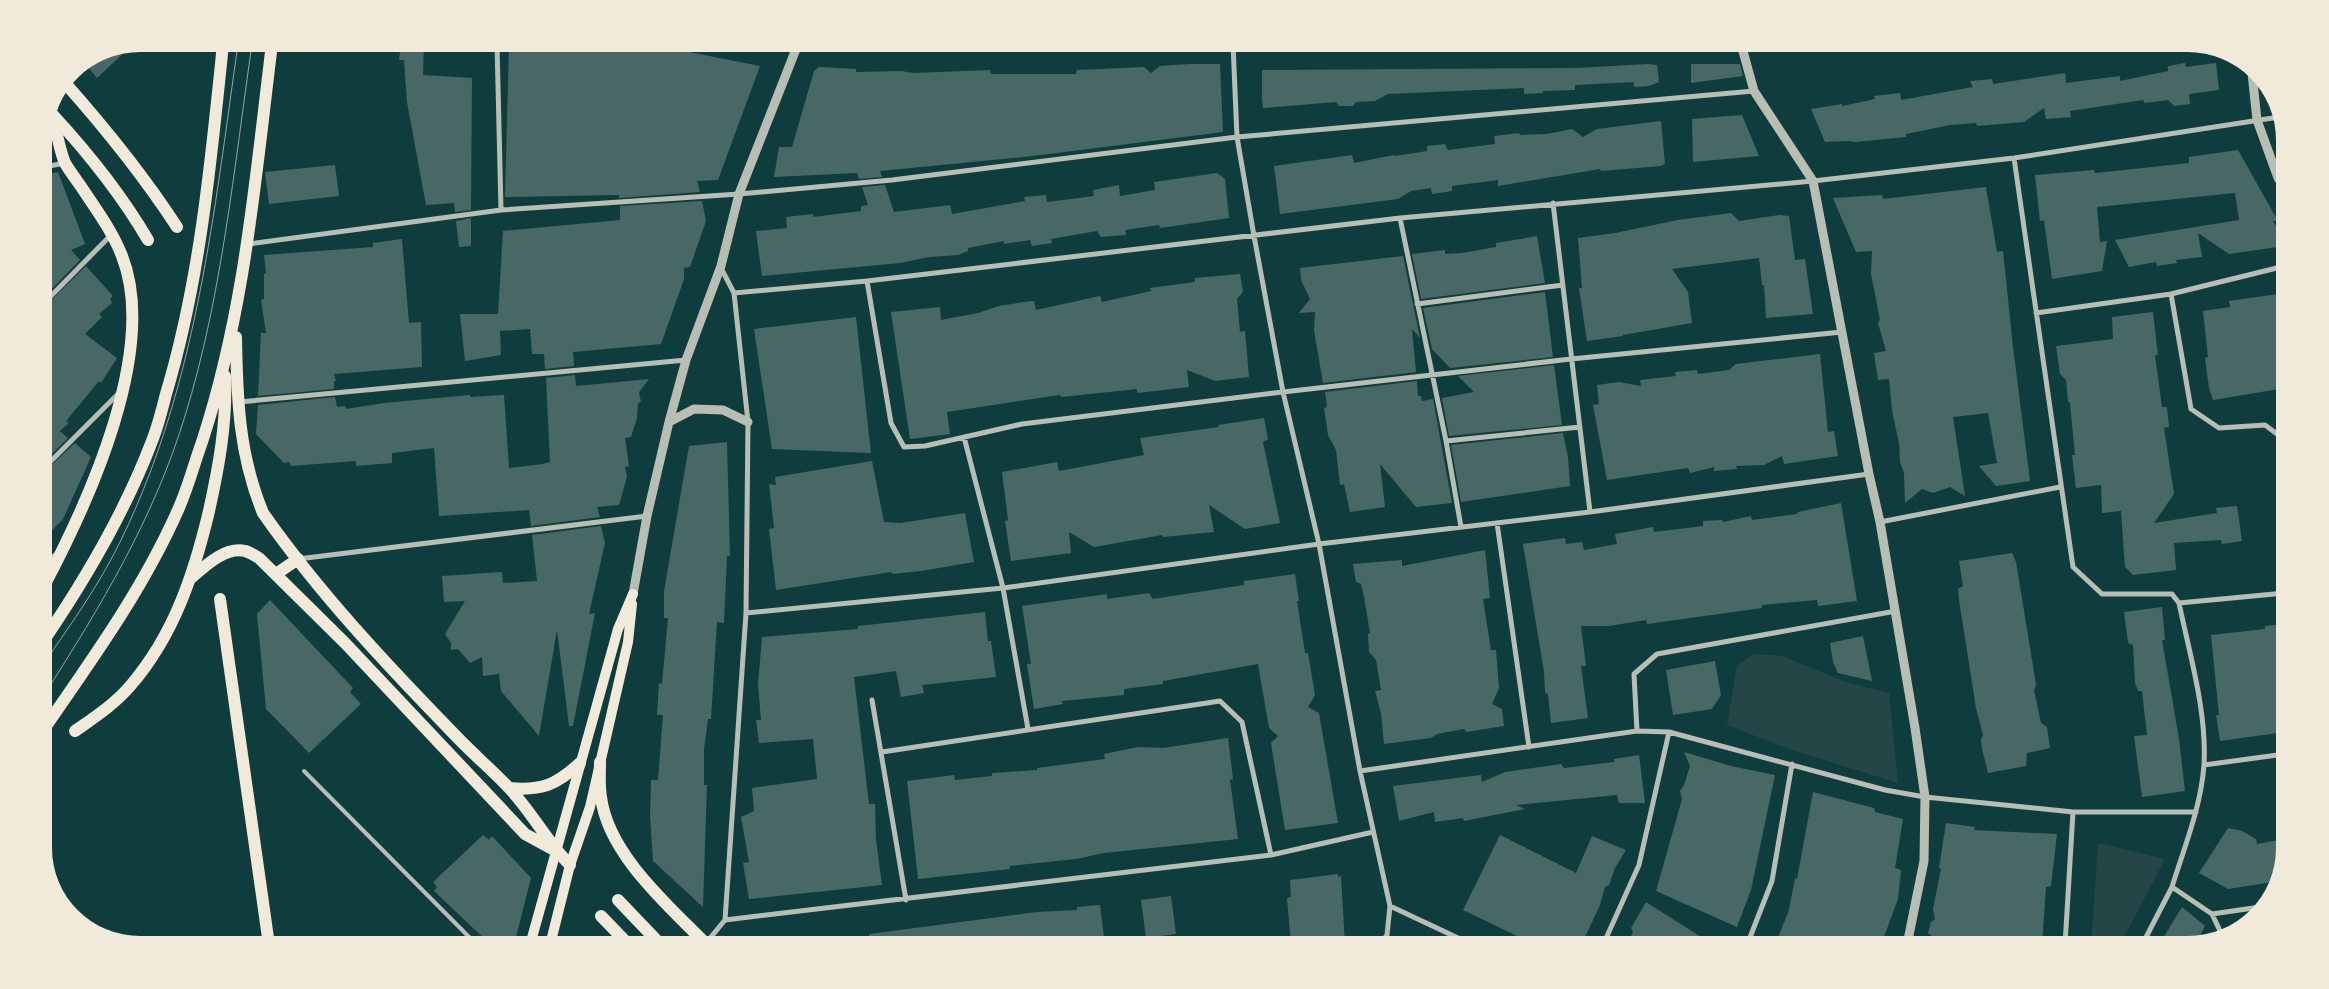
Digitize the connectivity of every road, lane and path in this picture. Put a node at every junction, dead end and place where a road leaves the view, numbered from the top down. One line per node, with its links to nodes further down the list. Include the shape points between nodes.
1 (1233, 52): 14 (street)
2 (1743, 52): 9 (street)
3 (222, 53): 75 (main road, via 202,224 190,302 174,370 153,440 127,500 97,558)
4 (271, 53): 28 (main road)
5 (497, 53): 22 (street)
6 (795, 53): 20 (street)
7 (2253, 80): 12 (street)
8 (70, 88): 24 (main road, via 113,138)
9 (1754, 91): 14 (street); 19 (street)
10 (2273, 117): 12 (street)
11 (56, 118): 27 (main road, via 103,172)
12 (2257, 120): 15 (street); 18 (street)
13 (54, 124): 16 (main road)
14 (1237, 137): 20 (street, via 892,180); 26 (street)
15 (2014, 158): 19 (street); 37 (street)
16 (65, 163): 17 (street); 25 (main road)
17 (53, 165)
18 (2276, 172)
19 (1813, 181): 21 (street); 39 (street)
20 (739, 194): 22 (street); 29 (street)
21 (1553, 203): 23 (street); 32 (street)
22 (501, 210): 28 (street)
23 (1400, 218): 26 (street); 36 (street)
24 (176, 227)
25 (112, 234): 35 (street); 44 (main road, via 130,279 132,306 130,358)
26 (1254, 236): 31 (street); 45 (street)
27 (148, 240)
28 (248, 244): 38 (main road)
29 (721, 266): 33 (street); 41 (street)
30 (2276, 268): 34 (street)
31 (868, 281): 33 (street); 51 (street, via 891,422 904,447 925,446)
32 (1562, 285): 36 (street); 40 (street)
33 (734, 293): 48 (street)
34 (2171, 294): 37 (street); 50 (street, via 2192,410 2219,428 2265,425)
35 (53, 295)
36 (1418, 304): 43 (street)
37 (2036, 313): 55 (street)
38 (235, 318): 42 (main road); 46 (main road)
39 (1842, 332): 40 (street); 54 (street)
40 (1571, 359): 43 (street); 49 (street)
41 (686, 360): 46 (street); 47 (street)
42 (225, 365): 67 (main road, via 226,402 220,462); 77 (main road, via 182,500 158,552 128,607)
43 (1432, 375): 45 (street); 52 (street)
44 (123, 389): 53 (street); 62 (main road, via 96,480)
45 (1283, 392): 51 (street, via 1022,424); 61 (street)
46 (238, 402): 64 (main road, via 242,441 255,493 263,513)
47 (669, 422): 48 (street, via 694,409 723,410); 57 (street)
48 (748, 422): 74 (street)
49 (1580, 427): 52 (street); 56 (street)
50 (2276, 433)
51 (964, 436): 68 (street)
52 (1446, 441): 60 (street)
53 (53, 459)
54 (1869, 474): 56 (street); 58 (street)
55 (2060, 487): 58 (street); 72 (street, via 2072,567 2102,594 2172,594)
56 (1590, 512): 59 (street)
57 (647, 516): 64 (street); 69 (street)
58 (1880, 522): 73 (street)
59 (1498, 523): 60 (street); 82 (street)
60 (1461, 527): 61 (street)
61 (1319, 544): 68 (street); 90 (street)
62 (66, 546): 63 (street); 65 (main road)
63 (53, 558)
64 (298, 559): 66 (main road); 91 (main road, via 367,641)
65 (53, 570)
66 (276, 574): 67 (main road, via 259,558 244,551 219,556); 96 (main road, via 345,642 525,834)
67 (190, 579): 79 (main road, via 168,631 150,660 124,692)
68 (1003, 588): 74 (street); 78 (street)
69 (633, 594): 85 (main road, via 628,642); 86 (main road, via 618,629)
70 (2276, 594): 72 (street)
71 (220, 599): 108 (main road)
72 (2179, 603): 88 (street, via 2200,710)
73 (1896, 611): 80 (street, via 1657,654 1634,674); 92 (street)
74 (746, 613): 106 (street)
75 (53, 626)
76 (872, 700): 83 (street)
77 (53, 716)
78 (1028, 729): 83 (street); 97 (street, via 1220,700 1242,722)
79 (75, 731)
80 (1637, 731): 81 (street); 82 (street)
81 (1669, 732): 87 (street); 118 (street, via 1638,866)
82 (1530, 747): 90 (street)
83 (882, 752): 101 (street)
84 (2276, 755): 88 (street)
85 (600, 762): 98 (main road, via 590,807); 114 (main road, via 605,815 620,850)
86 (580, 763): 91 (main road, via 560,781 547,786 528,790); 96 (main road)
87 (1792, 764): 92 (street, via 1886,790); 119 (street, via 1772,882)
88 (2204, 766): 94 (street)
89 (304, 771): 109 (lane)
90 (1360, 772): 95 (street)
91 (509, 788): 96 (main road, via 541,826)
92 (1925, 797): 93 (street); 120 (street, via 1924,861)
93 (2073, 812): 94 (street); 121 (street)
94 (2196, 812): 99 (street)
95 (1373, 832): 97 (street); 102 (street)
96 (556, 851): 98 (main road); 110 (main road)
97 (1271, 855): 101 (street)
98 (570, 865): 111 (main road)
99 (2172, 887): 104 (street); 122 (street)
100 (618, 900): 113 (main road)
101 (906, 900): 106 (street)
102 (1390, 906): 116 (street); 117 (street)
103 (2253, 908): 104 (street)
104 (2212, 914): 107 (street)
105 (601, 916): 112 (main road)
106 (725, 920): 115 (street)
107 (2220, 931)
108 (268, 936)
109 (469, 936)
110 (532, 936)
111 (552, 936)
112 (620, 936)
113 (653, 936)
114 (698, 936)
115 (713, 936)
116 (1386, 936)
117 (1454, 936)
118 (1607, 936)
119 (1751, 936)
120 (1909, 936)
121 (2066, 936)
122 (2147, 936)

